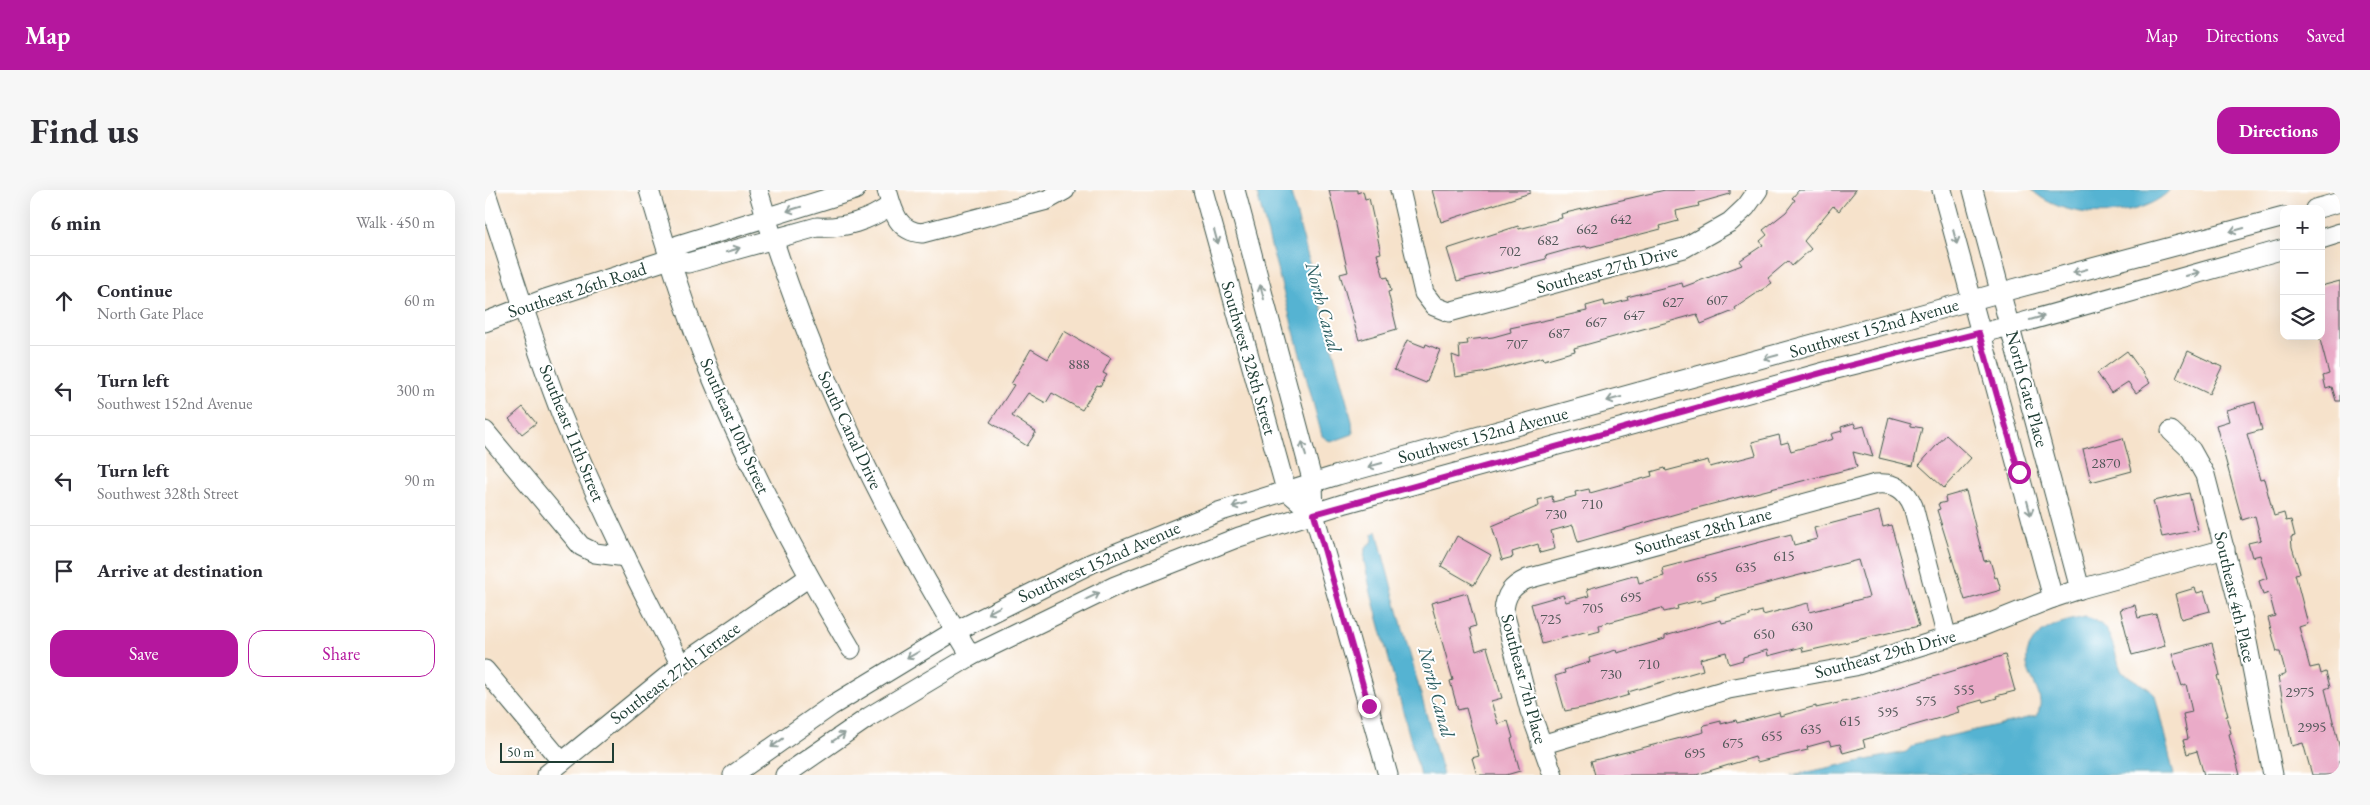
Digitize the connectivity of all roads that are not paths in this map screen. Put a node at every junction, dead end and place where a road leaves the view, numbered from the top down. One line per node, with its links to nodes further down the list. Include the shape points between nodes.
1 (649, 190): 23 (street, Southeast 10th Street)
2 (758, 190): 15 (street, South Canal Drive)
3 (855, 190): 15 (street, Southeast 26th Road, one-way to 15)
4 (1065, 190): 12 (street, via 1047,200 922,233 902,226)
5 (1203, 190): 35 (street, Southwest 328th Street, one-way to 35)
6 (1235, 190): 34 (street, Southwest 328th Street, one-way to 6)
7 (1400, 190): 8 (street, Southeast 27th Drive, via 1423,290 1427,299 1449,312 1684,248 1730,222)
8 (1758, 190)
9 (1942, 190): 25 (street, North Gate Place, one-way to 25)
10 (1973, 190): 24 (street, North Gate Place)
11 (485, 191): 26 (street, Southeast 11th Street)
12 (889, 197): 20 (street, Southeast 26th Road, via 877,215)
13 (2340, 202): 14 (street)
14 (2325, 206)
15 (767, 218): 18 (street, Southeast 26th Road); 20 (street, South Canal Drive)
16 (2280, 218): 24 (street, Southwest 152nd Avenue, one-way to 24)
17 (2340, 233): 19 (street)
18 (706, 236): 22 (street); 23 (street, Southeast 26th Road, via 678,245)
19 (2325, 238)
20 (773, 240): 22 (street, Southeast 26th Road, one-way to 20); 43 (street, South Canal Drive, via 832,395 885,503)
21 (2280, 250): 28 (street, Southwest 152nd Avenue, one-way to 21)
22 (712, 256): 23 (street, Southeast 26th Road, via 688,263)
23 (670, 259): 26 (street, Southeast 26th Road); 39 (street, Southeast 10th Street, via 725,409)
24 (2002, 292): 25 (street, Southwest 152nd Avenue); 28 (street, North Gate Place)
25 (1972, 300): 29 (street, North Gate Place); 34 (street, Southwest 152nd Avenue, one-way to 34)
26 (524, 306): 27 (street, Southeast 26th Road); 38 (street, Southeast 11th Street, via 563,416)
27 (485, 322)
28 (2010, 326): 29 (street, Southwest 152nd Avenue); 32 (street, North Gate Place)
29 (1979, 333): 33 (street, North Gate Place); 36 (street, Southwest 152nd Avenue, via 1832,370)
30 (2171, 430): 37 (street, Southeast 4th Place, via 2191,450 2205,475)
31 (485, 431): 38 (street, via 581,546 595,553)
32 (2042, 445): 33 (street); 41 (street, North Gate Place)
33 (2014, 453): 42 (street, North Gate Place, one-way to 42)
34 (1313, 483): 35 (street, Southwest 152nd Avenue); 36 (street, Southwest 328th Street)
35 (1286, 490): 36 (street); 43 (street, Southwest 152nd Avenue, one-way to 43, via 1185,524 1116,552)
36 (1314, 514): 46 (street, Southwest 152nd Avenue, one-way to 36, via 1147,572 1239,537); 54 (street, Southwest 328th Street)
37 (2225, 550): 41 (street, Southeast 29th Drive); 56 (street, Southeast 4th Place, via 2243,621)
38 (626, 557): 47 (street, Southeast 11th Street)
39 (809, 577): 45 (street, Southeast 10th Street); 47 (street, Southeast 27th Terrace)
40 (1516, 584): 44 (street, Southeast 28th Lane, via 1549,572 1876,484 1891,484 1906,494 1913,506); 49 (street, Southeast 7th Place, via 1506,596 1504,612)
41 (2080, 589): 42 (street, Southeast 29th Drive)
42 (2053, 598): 44 (street, Southeast 29th Drive)
43 (956, 631): 46 (street, South Canal Drive); 52 (street, Southwest 152nd Avenue, one-way to 52, via 831,706)
44 (1947, 638): 49 (street, Southeast 29th Drive, via 1855,666 1729,688)
45 (851, 649)
46 (971, 656): 53 (street, Southwest 152nd Avenue, one-way to 46, via 869,717)
47 (681, 665): 50 (street, Southeast 27th Terrace)
48 (485, 670): 50 (street)
49 (1541, 745): 55 (street, Southeast 7th Place)
50 (562, 762): 51 (street, Southeast 27th Terrace)
51 (546, 775)
52 (733, 775)
53 (785, 775)
54 (1388, 775)
55 (1553, 775)
56 (2273, 775)

